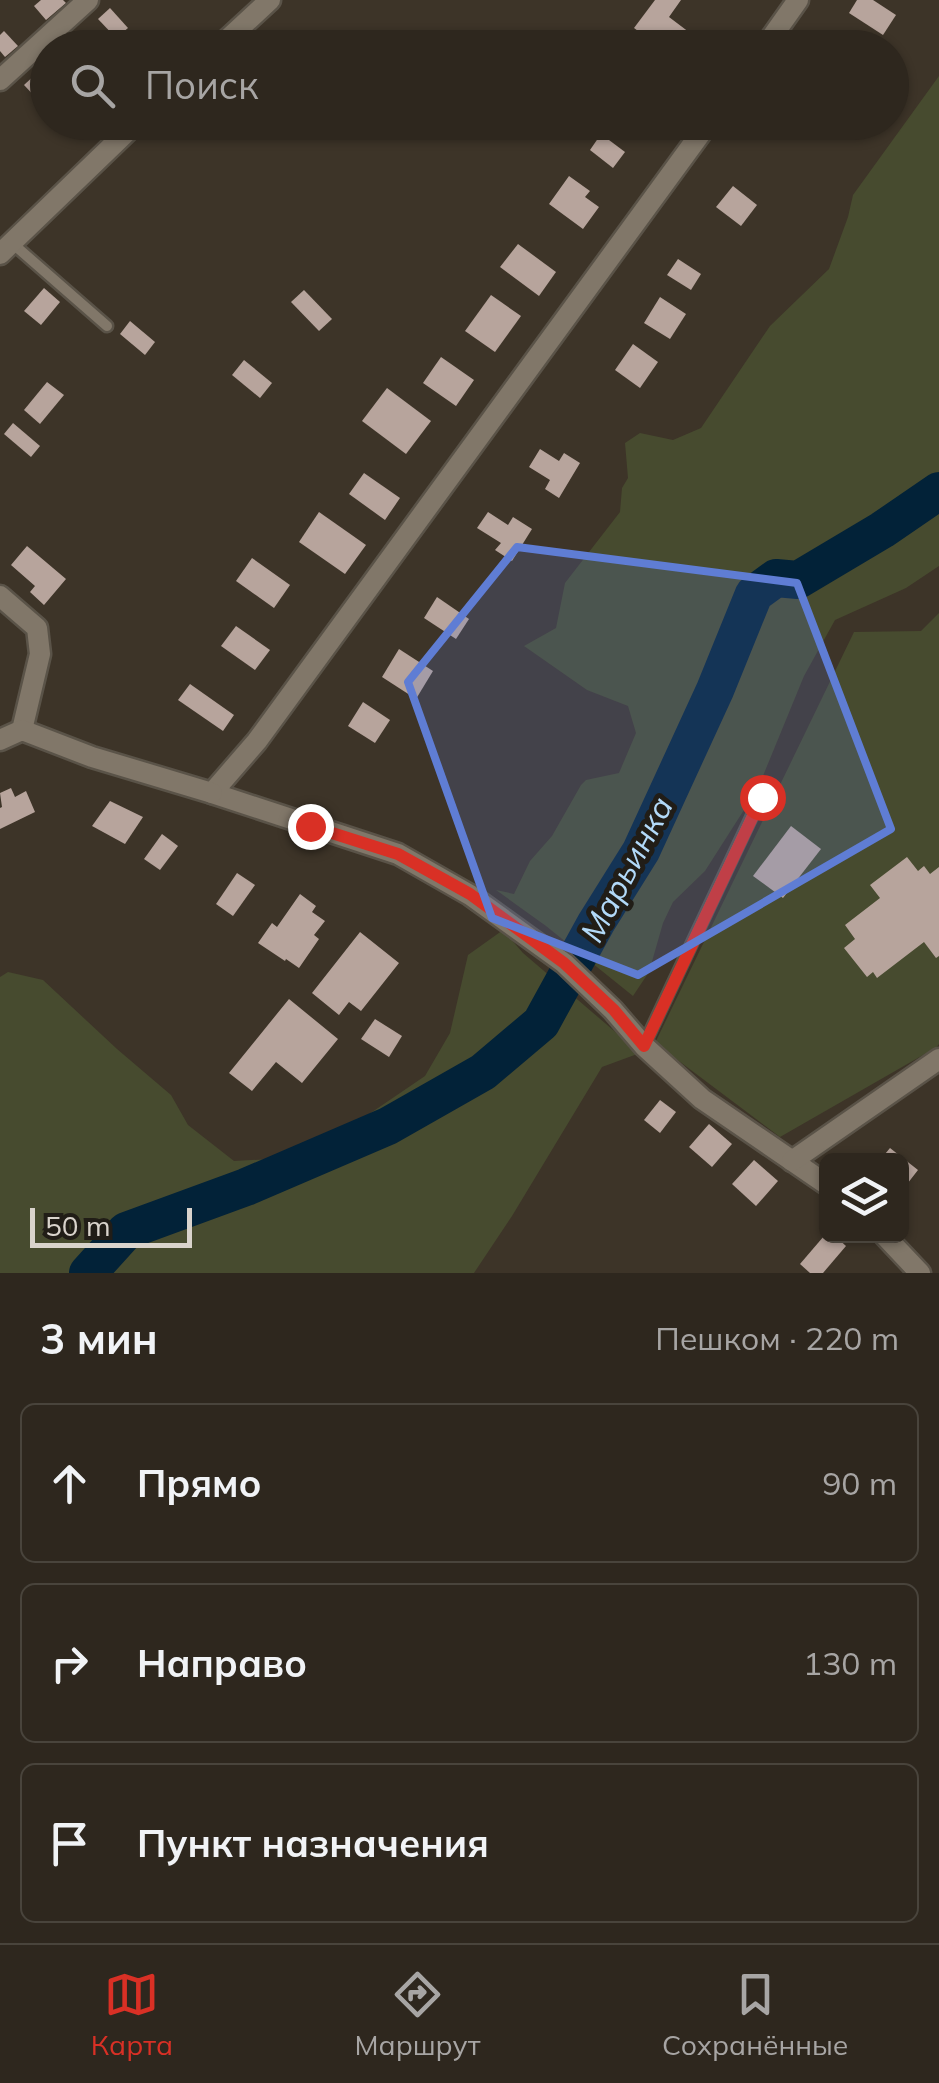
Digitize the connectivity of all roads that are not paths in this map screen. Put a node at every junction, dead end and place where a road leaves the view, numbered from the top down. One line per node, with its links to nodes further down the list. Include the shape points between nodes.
1 (88, 0): 4 (street)
2 (270, 0): 5 (street)
3 (798, 0): 6 (street)
4 (55, 30)
5 (238, 30)
6 (777, 30)
7 (30, 53): 8 (street)
8 (0, 80)
9 (119, 140): 11 (street)
10 (696, 140): 16 (street, via 258,741)
11 (6, 248): 12 (lane)
12 (107, 326)
13 (0, 596): 14 (street, via 37,628 40,654)
14 (22, 730): 15 (street); 16 (street)
15 (0, 740)
16 (212, 793): 18 (street, via 398,854 470,894 564,963)
17 (762, 797): 18 (lane)
18 (644, 1046): 20 (street, via 702,1099)
19 (939, 1058): 20 (street)
20 (792, 1161): 21 (street)
21 (819, 1179)
22 (892, 1243): 23 (street)
23 (920, 1273)

